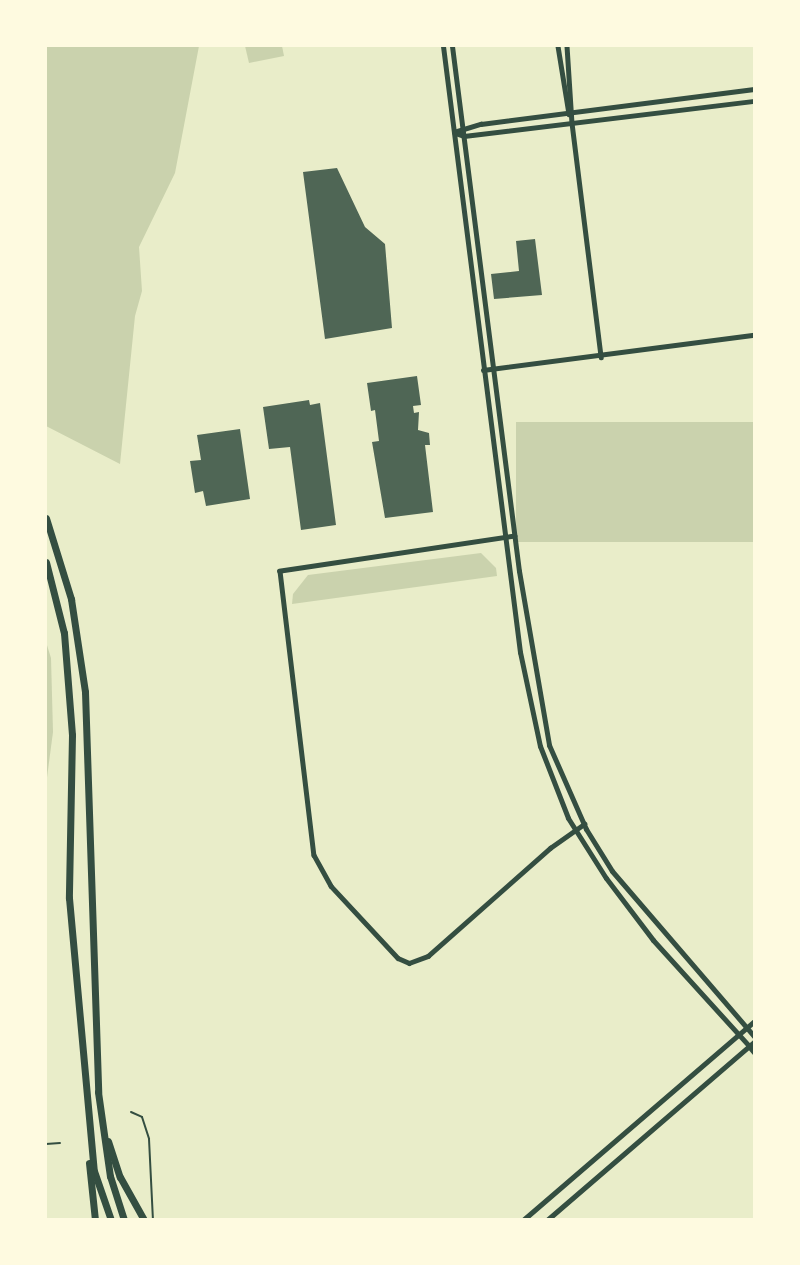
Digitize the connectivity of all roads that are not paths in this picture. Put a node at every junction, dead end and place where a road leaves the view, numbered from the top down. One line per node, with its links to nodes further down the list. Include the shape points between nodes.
1 (443, 46): 10 (street)
2 (452, 46): 9 (street)
3 (558, 46): 7 (street)
4 (567, 46): 7 (street)
5 (754, 89): 7 (street)
6 (754, 101): 8 (street)
7 (570, 112): 8 (street); 9 (street)
8 (572, 123): 11 (street); 13 (street)
9 (463, 126): 10 (street); 11 (street)
10 (454, 132): 11 (street); 15 (street)
11 (464, 136): 14 (street)
12 (754, 335): 13 (street)
13 (601, 358): 14 (street)
14 (494, 369): 15 (street); 17 (street)
15 (483, 370): 18 (street)
16 (46, 518): 29 (main road, via 71,599 85,692)
17 (515, 536): 18 (street); 20 (street, via 540,708 549,746)
18 (505, 538): 21 (street, via 527,697 552,782); 21 (street, via 280,571 314,855 331,887 398,958 409,963 428,956)
19 (46, 562): 28 (main road, via 64,633 70,709 69,898)
20 (583, 824): 21 (street); 23 (street, via 634,902)
21 (575, 830): 24 (street, via 627,909)
22 (754, 1021): 23 (street)
23 (747, 1027): 24 (street); 25 (street)
24 (738, 1035): 26 (street); 36 (street)
25 (754, 1036)
26 (752, 1044): 27 (street); 37 (street)
27 (754, 1052)
28 (86, 1089): 31 (main road); 32 (main road, via 94,1171)
29 (100, 1109): 33 (main road, via 110,1175); 34 (main road, via 120,1177)
30 (131, 1112): 35 (lane, via 142,1117 149,1139)
31 (95, 1220)
32 (111, 1220)
33 (124, 1220)
34 (144, 1220)
35 (153, 1220)
36 (523, 1220)
37 (547, 1220)

